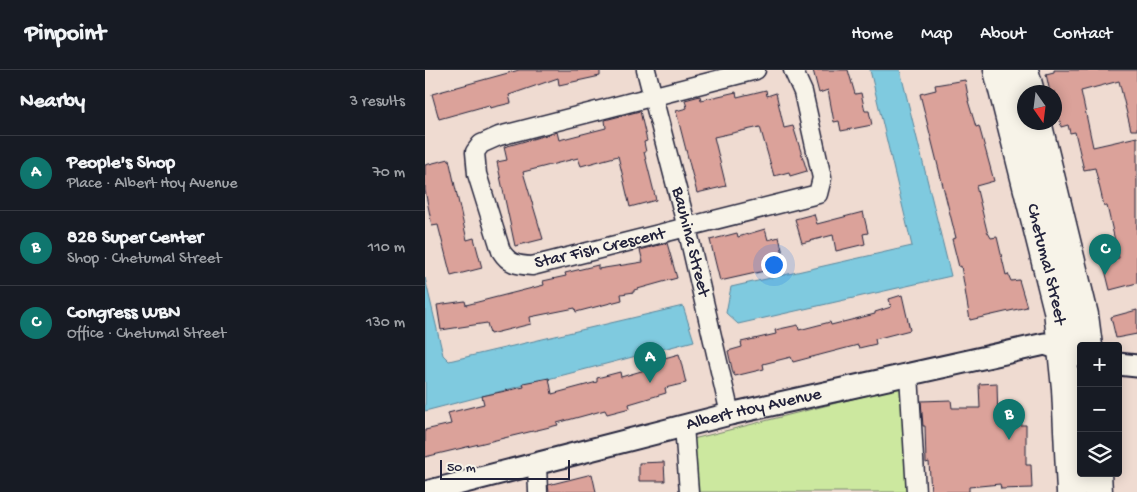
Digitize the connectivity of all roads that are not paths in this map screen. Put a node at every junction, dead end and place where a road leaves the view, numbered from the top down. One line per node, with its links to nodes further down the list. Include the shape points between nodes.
1 (647, 70): 7 (street, Bauhina Street)
2 (756, 70): 7 (street, Star Fish Crescent)
3 (793, 70): 9 (street, Star Fish Crescent, via 803,92 822,178 818,194)
4 (998, 70): 8 (highway, Chetumal Street)
5 (1024, 70): 6 (highway)
6 (1028, 85)
7 (653, 98): 9 (street, Bauhina Street); 9 (street, Star Fish Crescent, via 499,136 481,144 475,152 477,174 501,251 507,260 517,265 532,266)
8 (1032, 137): 10 (highway, Chetumal Street, via 1084,314)
9 (687, 228): 15 (street, Bauhina Street)
10 (1079, 342)
11 (1077, 351): 14 (street, Albert Hoy Avenue, via 1045,344); 23 (highway, Chetumal Street)
12 (1122, 364): 13 (street)
13 (1137, 366)
14 (909, 374): 15 (street, Albert Hoy Avenue); 22 (street)
15 (730, 414): 16 (street, Albert Hoy Avenue)
16 (684, 426): 17 (street, Albert Hoy Avenue); 21 (street)
17 (537, 464): 19 (street, Albert Hoy Avenue); 20 (street)
18 (1097, 477): 24 (highway)
19 (426, 492)
20 (538, 492)
21 (689, 492)
22 (916, 492)
23 (1071, 492)
24 (1098, 492)

